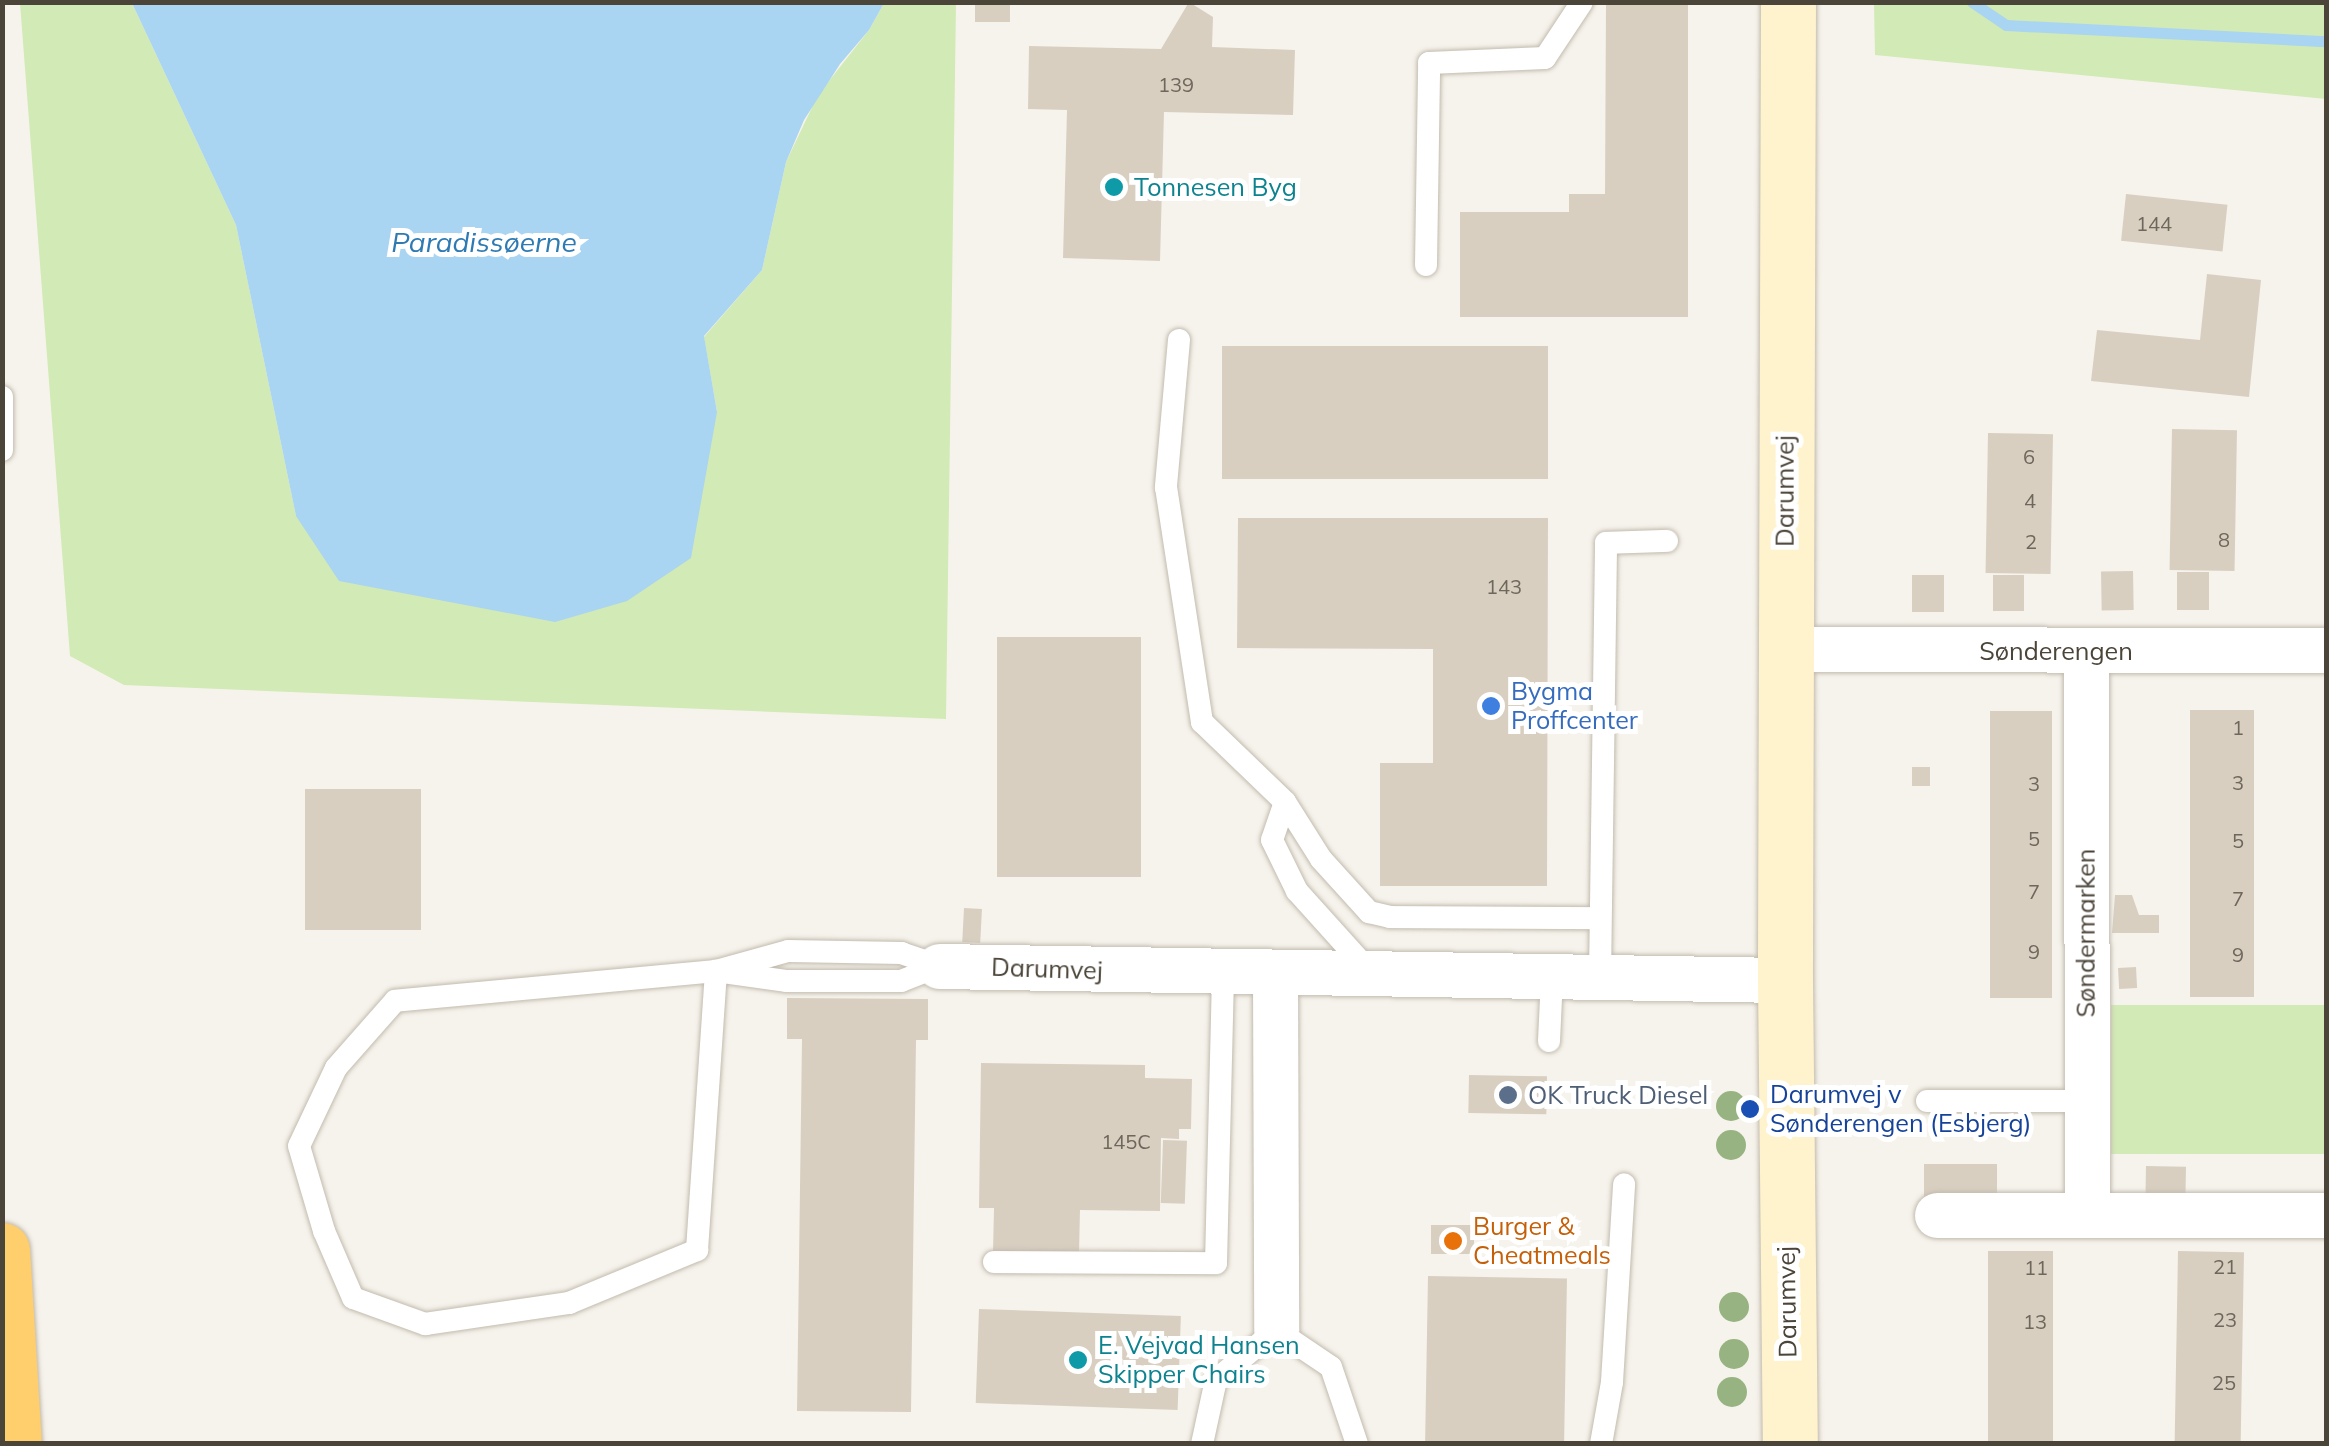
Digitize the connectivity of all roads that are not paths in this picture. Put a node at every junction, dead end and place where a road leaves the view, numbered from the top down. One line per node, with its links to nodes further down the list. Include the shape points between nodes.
1 (1582, 2): 3 (lane, via 1545,58 1430,64)
2 (1788, 2): 8 (street, Darumvej)
3 (1426, 265)
4 (1179, 340): 11 (lane, via 1166,487 1202,722)
5 (2, 397): 6 (lane)
6 (2, 450)
7 (1667, 541): 12 (lane, via 1606,544)
8 (1785, 649): 10 (street, Sønderengen); 20 (street, Darumvej)
9 (2326, 650): 10 (street, Sønderengen)
10 (2086, 651): 23 (street, Søndermarken)
11 (1286, 802): 12 (lane, via 1322,859 1369,912); 17 (lane, via 1272,840 1298,891)
12 (1599, 918): 19 (lane)
13 (940, 966): 14 (lane, via 902,953 788,952); 15 (street, Darumvej)
14 (716, 972): 14 (lane, via 395,1001 336,1068 299,1146 353,1298 425,1324 443,1322 569,1304 698,1250)
15 (1223, 974): 16 (street, Darumvej); 29 (lane, via 1216,1263)
16 (1275, 974): 17 (street, Darumvej); 30 (street)
17 (1372, 975): 18 (street, Darumvej)
18 (1552, 977): 19 (street, Darumvej); 21 (lane)
19 (1600, 978): 20 (street, Darumvej)
20 (1785, 980): 35 (street, Darumvej)
21 (1549, 1041)
22 (1927, 1101): 23 (lane)
23 (2087, 1101): 26 (street, Søndermarken)
24 (1624, 1184): 34 (lane, via 1612,1382)
25 (1937, 1215): 26 (street)
26 (2088, 1215): 27 (street)
27 (2326, 1216)
28 (2, 1250): 31 (highway)
29 (994, 1262)
30 (1276, 1330): 32 (lane, via 1216,1380); 33 (lane, via 1331,1367)
31 (14, 1444)
32 (1202, 1444)
33 (1357, 1444)
34 (1601, 1444)
35 (1790, 1444)

